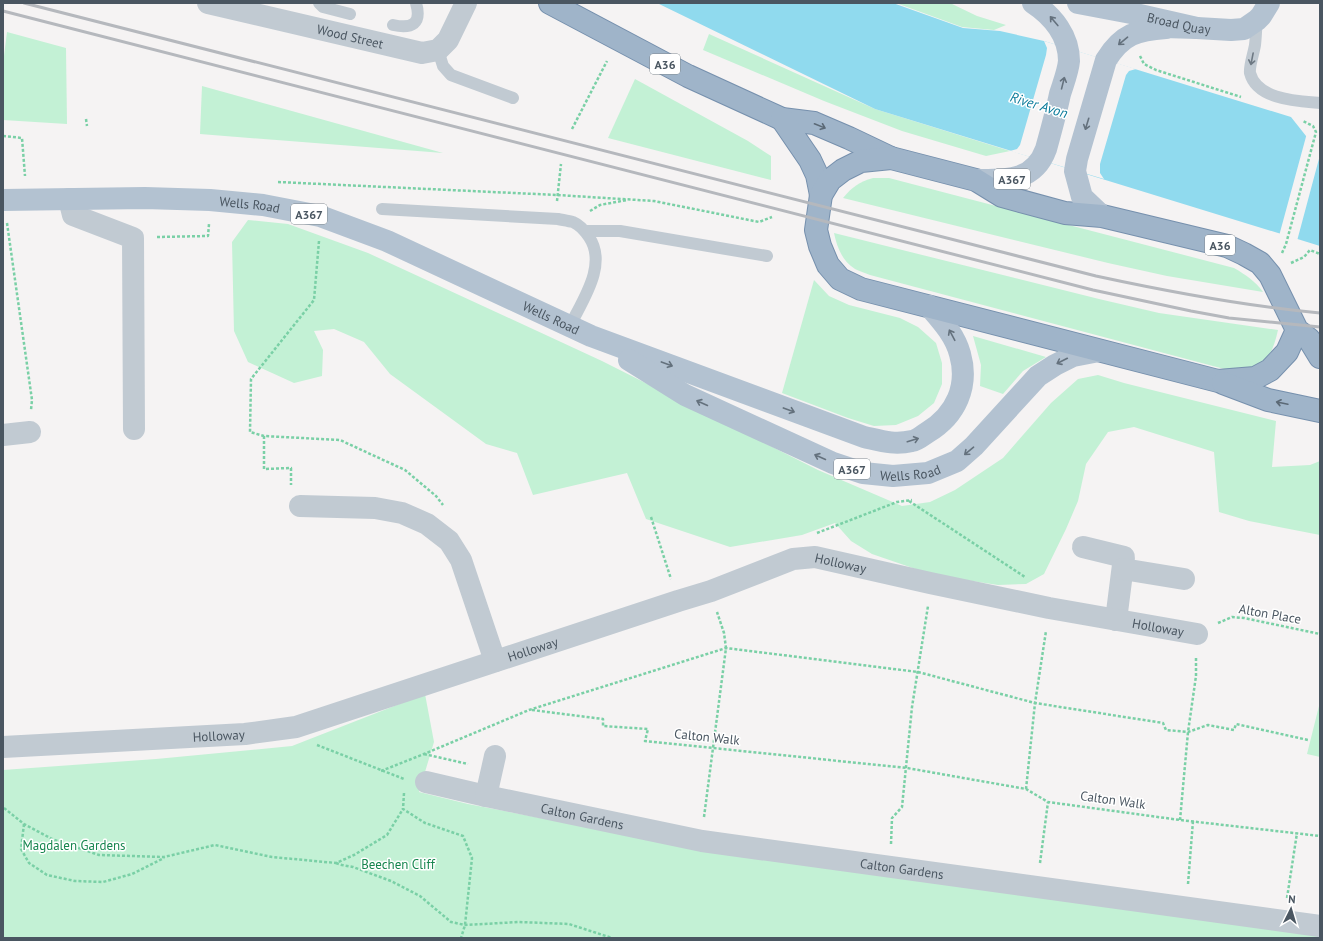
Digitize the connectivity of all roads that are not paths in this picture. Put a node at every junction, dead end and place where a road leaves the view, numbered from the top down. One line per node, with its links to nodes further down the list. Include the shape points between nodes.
1 (208, 3): 13 (street, Wood Street, via 422,54)
2 (319, 3): 10 (lane, via 323,8)
3 (416, 3): 11 (lane, via 417,19 413,24 405,27)
4 (466, 3): 13 (street, via 448,40)
5 (550, 3): 17 (highway, A36, via 688,76)
6 (1033, 3): 19 (main road, A367, one-way to 6, via 1009,180 1023,175 1034,168 1046,149 1069,62 1064,35 1045,10)
7 (1078, 3): 8 (main road, Broad Quay)
8 (1132, 8): 12 (main road, Broad Quay)
9 (1263, 12): 12 (main road, Broad Quay, via 1244,29); 16 (lane, one-way to 16, via 1250,72 1255,84 1271,94 1288,100)
10 (350, 14)
11 (393, 25)
12 (1197, 28): 24 (main road, one-way to 24, via 1145,29 1125,39 1112,50 1106,60 1077,159 1076,171 1082,197)
13 (438, 50): 15 (lane, via 443,66 451,75)
14 (1320, 92): 16 (lane)
15 (513, 98)
16 (1316, 103)
17 (782, 119): 18 (highway, A36, one-way to 18, via 814,123); 20 (highway, A36, via 810,160 817,175)
18 (890, 158): 19 (highway, A36); 20 (highway, A36, via 862,161 843,170 830,180)
19 (976, 180): 24 (highway, A36, via 1002,196 1065,213)
20 (820, 195): 27 (highway, A36, via 816,230 828,265 840,279 861,289)
21 (69, 199): 22 (main road, Wells Road / A367); 28 (main road, Wells Road / A367, via 210,200 263,205 320,216 387,241); 35 (street, via 73,215 133,238)
22 (3, 200)
23 (382, 209): 25 (lane, via 558,219 573,222)
24 (1102, 216): 29 (highway, A36, via 1227,246 1260,263 1270,275)
25 (585, 231): 26 (lane, via 620,231); 28 (lane, via 593,243 596,261 593,278)
26 (767, 256)
27 (928, 306): 30 (main road, Wells Road / A367, one-way to 27, via 864,437 891,444 914,441 936,428 952,411 962,390 960,353 951,332); 31 (highway, A36)
28 (570, 326): 30 (main road, Wells Road / A367)
29 (1297, 330): 32 (highway, A36, via 1309,339); 33 (highway, A36, via 1287,352 1270,370 1255,378)
30 (591, 336): 31 (main road, Wells Road / A367, one-way to 30, via 1072,356 1038,376 974,446 956,461 928,473 893,476 863,473 833,463 685,395)
31 (1099, 351): 33 (highway, A36)
32 (1320, 357)
33 (1218, 381): 34 (highway, A36, one-way to 33, via 1268,400)
34 (1320, 411)
35 (134, 429)
36 (30, 432): 37 (street)
37 (3, 435)
38 (300, 506): 44 (street, Holloway, via 375,508 402,513 428,524 449,541 461,560)
39 (1083, 547): 40 (street, via 1124,557)
40 (1123, 569): 41 (street); 42 (street)
41 (1184, 579)
42 (1116, 620): 43 (street, Holloway); 44 (street, Holloway, via 1049,608 815,556 793,559 710,591)
43 (1197, 634)
44 (495, 661): 45 (street, Holloway, via 296,727 245,734)
45 (3, 747)
46 (494, 756): 48 (street)
47 (426, 782): 48 (street, Calton Gardens)
48 (486, 796): 49 (street, Calton Gardens, via 702,841)
49 (1320, 926)

